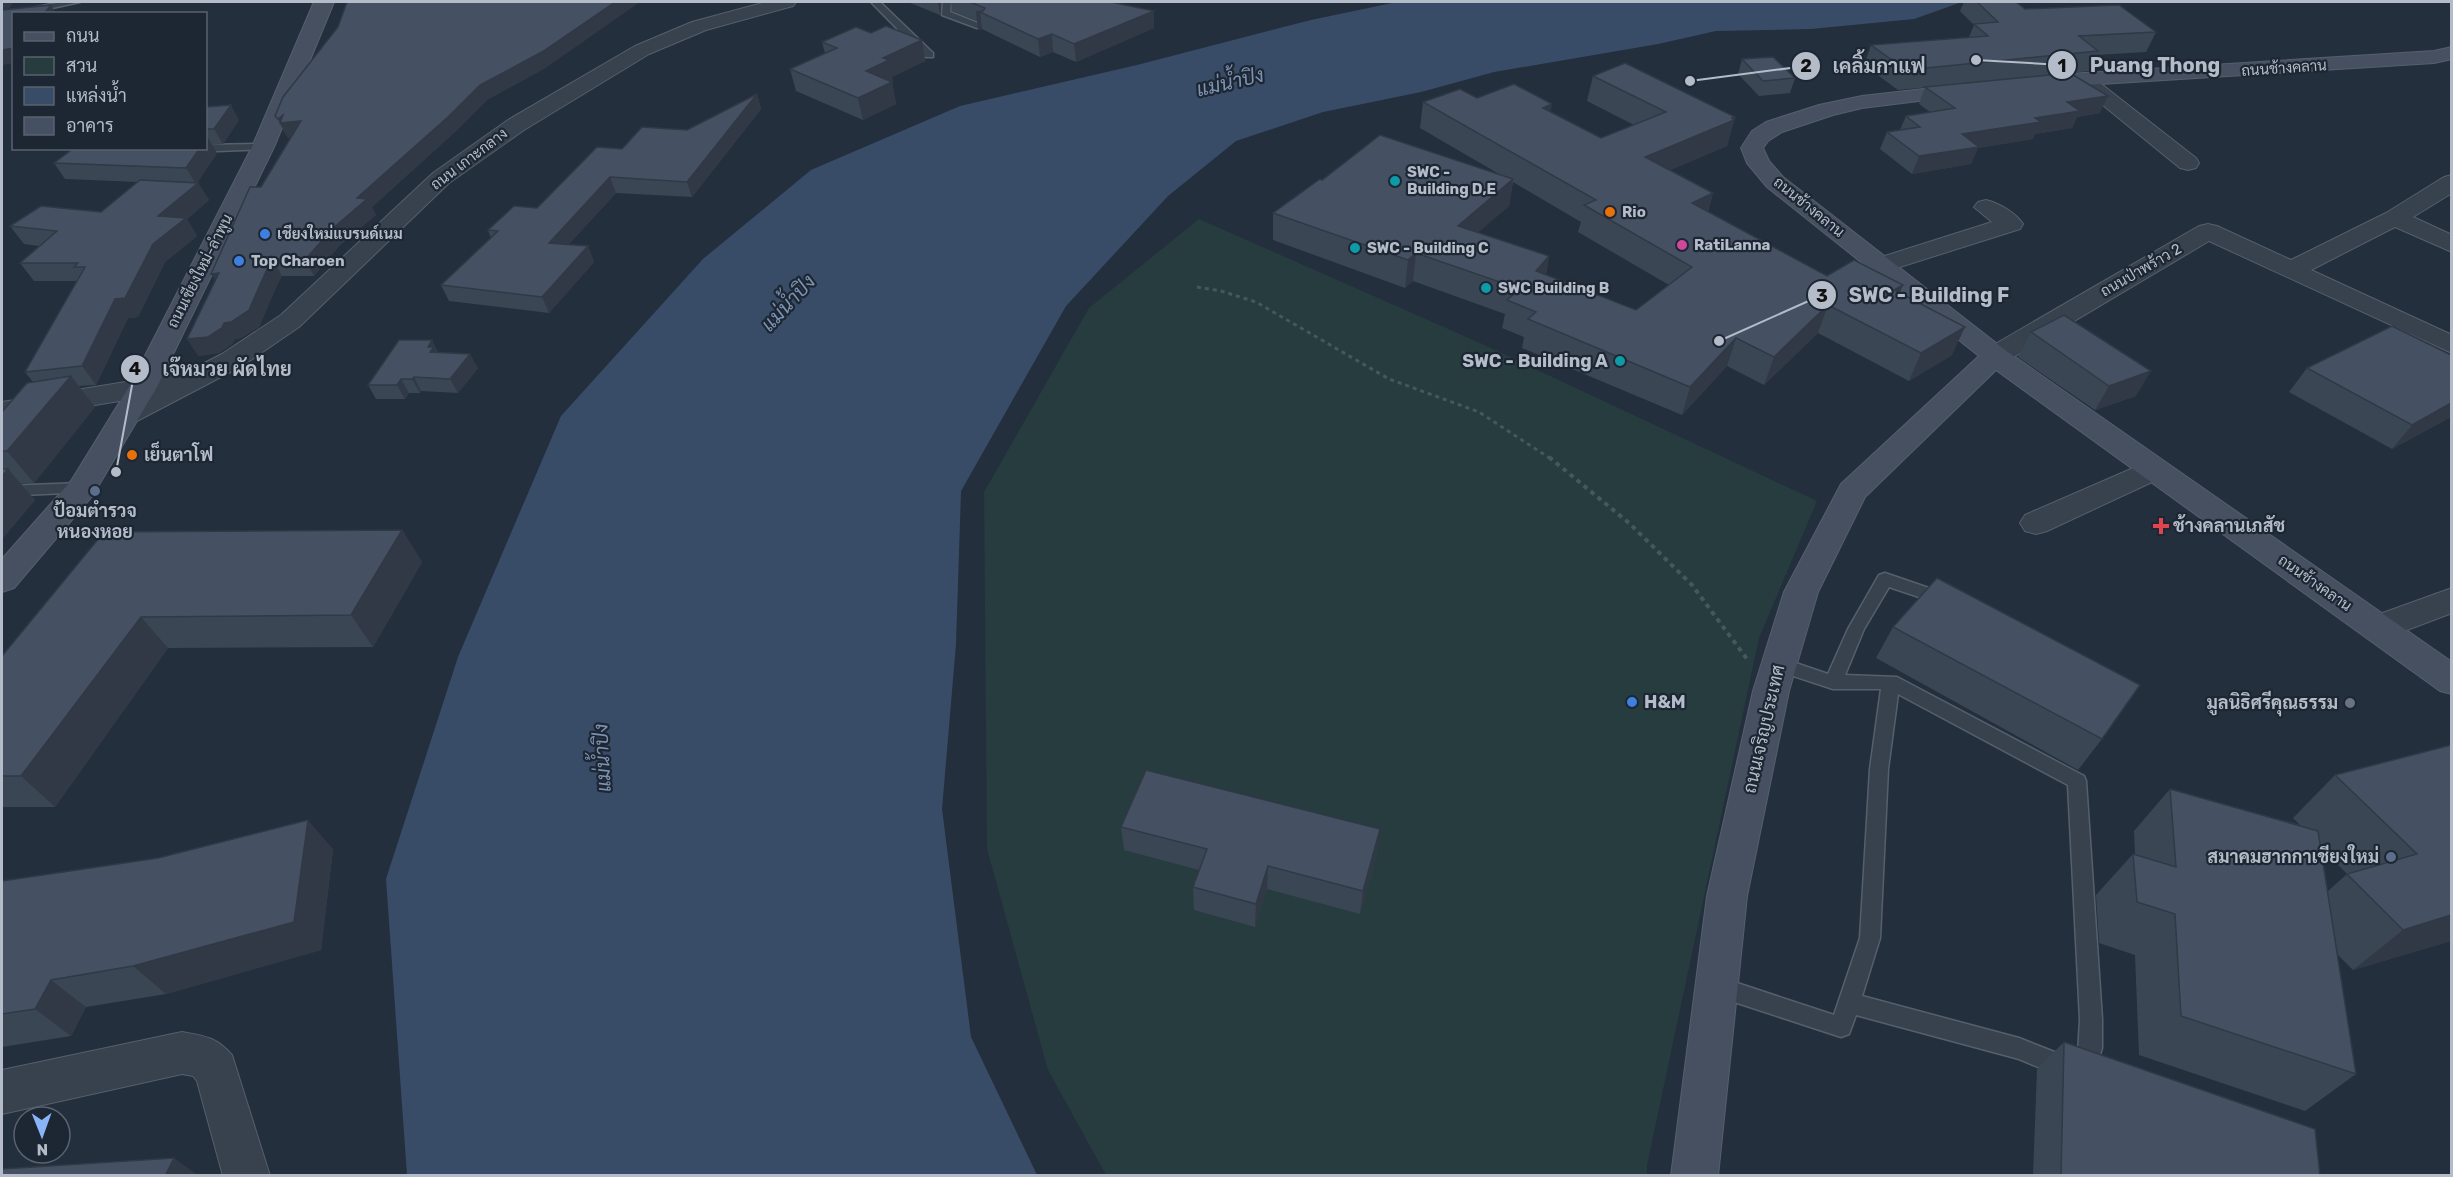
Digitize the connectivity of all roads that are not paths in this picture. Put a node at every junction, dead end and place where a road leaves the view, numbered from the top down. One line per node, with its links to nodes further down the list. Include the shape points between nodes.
1 (75, 2): 6 (lane)
2 (324, 2): 13 (street, ถนนเชียงใหม่-ลำพูน)
3 (786, 2): 24 (street, ถนน เกาะกลาง, via 699,26 642,50 516,125 441,178 290,321 232,360)
4 (875, 2): 9 (lane)
5 (947, 2): 7 (lane, via 945,13)
6 (24, 11)
7 (980, 26)
8 (2451, 53): 10 (street, ถนนช้างคลาน)
9 (929, 56)
10 (2084, 80): 11 (street, ถนนช้างคลาน); 15 (street)
11 (2013, 85)
12 (1990, 88): 20 (street, ถนนช้างคลาน, via 1862,102 1827,110 1774,127 1760,136 1752,148 1758,163 1775,182)
13 (263, 147): 14 (lane); 25 (street, ถนนเชียงใหม่-ลำพูน)
14 (207, 149)
15 (2188, 163)
16 (2451, 182): 18 (street)
17 (1986, 207): 20 (street, via 2011,224)
18 (2396, 218): 19 (street); 21 (street)
19 (2451, 245)
20 (1881, 265): 23 (street, ถนนช้างคลาน)
21 (2293, 269): 22 (street); 23 (street, ถนนป่าพร้าว 2, via 2208,231)
22 (2451, 345)
23 (1995, 356): 28 (street, ถนนช้างคลาน); 36 (street, ถนนเจริญประเทศ, via 1852,491 1801,592)
24 (191, 381): 25 (street, ถนน เกาะกลาง); 27 (street, ถนน เกาะกลาง)
25 (143, 387): 26 (street, ถนน เกาะกลาง); 27 (street, ถนนเชียงใหม่-ลำพูน)
26 (2, 411)
27 (125, 416): 29 (street, ถนนเชียงใหม่-ลำพูน)
28 (2154, 469): 31 (street); 35 (street, ถนนช้างคลาน)
29 (82, 488): 30 (lane); 32 (street, ถนนเชียงใหม่-ลำพูน)
30 (2, 491)
31 (2036, 522)
32 (2, 580)
33 (2451, 600): 35 (street)
34 (1962, 608): 38 (lane, via 1885,579)
35 (2378, 628): 37 (street, ถนนช้างคลาน)
36 (1774, 677): 38 (lane); 40 (street, ถนนเจริญประเทศ, via 1728,896)
37 (2451, 681)
38 (1833, 682): 39 (lane)
39 (1891, 682): 41 (lane, via 1879,769 1870,938); 41 (lane, via 2078,781 2091,1048 2086,1066 2062,1066 2019,1049)
40 (1715, 985): 41 (lane, via 1841,1027); 44 (street, ถนนเจริญประเทศ)
41 (1849, 1003)
42 (2, 1092): 43 (street, via 182,1053 205,1057 216,1070)
43 (247, 1176)
44 (1694, 1176)

